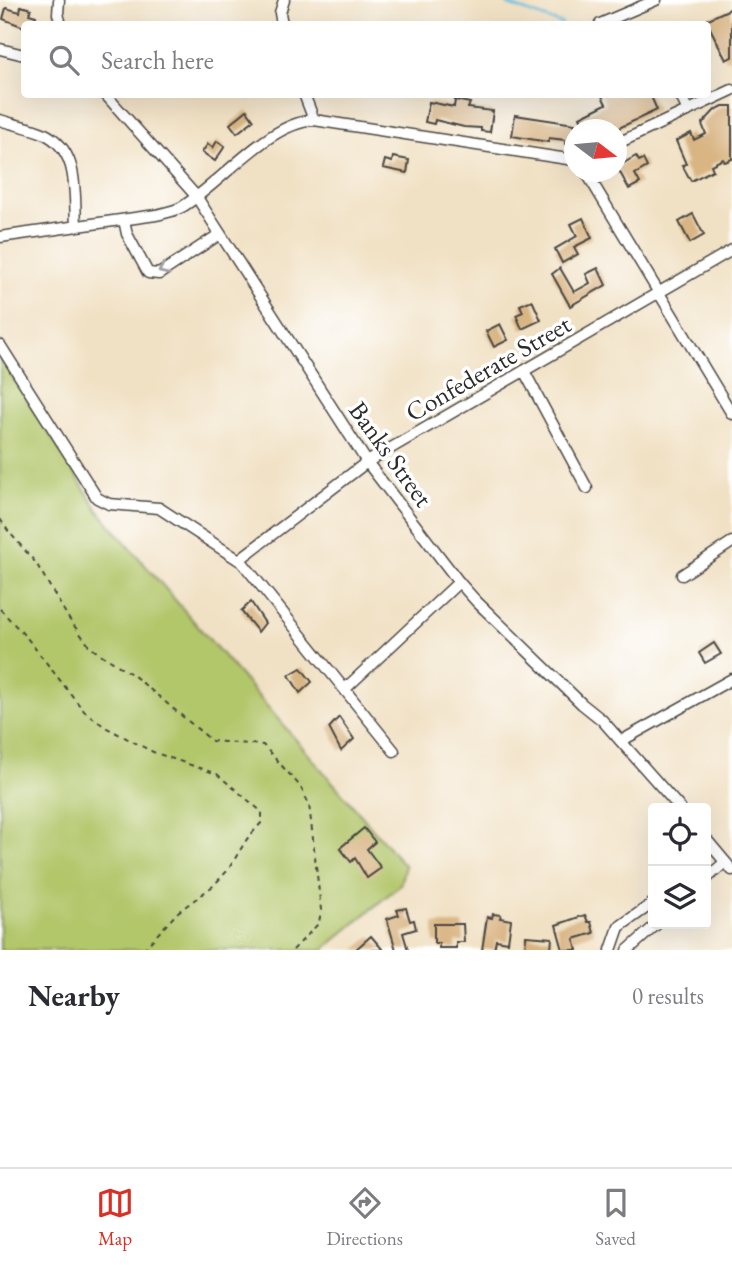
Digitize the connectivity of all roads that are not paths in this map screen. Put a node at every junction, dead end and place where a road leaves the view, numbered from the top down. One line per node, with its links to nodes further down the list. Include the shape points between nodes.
1 (59, 0): 4 (street)
2 (284, 0): 5 (street)
3 (656, 0): 6 (street)
4 (60, 21)
5 (281, 21)
6 (607, 21)
7 (0, 49): 8 (street)
8 (21, 54)
9 (732, 90): 13 (street)
10 (109, 98): 19 (street, Banks Street)
11 (306, 98): 15 (street)
12 (682, 98): 13 (street)
13 (688, 111): 16 (street)
14 (0, 120): 21 (street, via 43,133 69,156)
15 (314, 120): 17 (street); 19 (street, via 279,130)
16 (627, 139)
17 (564, 158)
18 (592, 182): 25 (street)
19 (196, 196): 20 (street, via 180,208); 22 (street, Banks Street)
20 (124, 220): 21 (street); 22 (street, one-way to 20, via 153,275 132,244)
21 (76, 226): 23 (street)
22 (220, 234): 29 (street, Banks Street)
23 (0, 237)
24 (732, 250): 25 (street, Confederate Street)
25 (659, 293): 27 (street, Confederate Street); 28 (street)
26 (0, 345): 32 (street, via 97,498 109,504 159,508)
27 (524, 371): 29 (street, Confederate Street); 30 (street)
28 (732, 414)
29 (367, 462): 32 (street, Confederate Street); 34 (street, Banks Street)
30 (587, 488)
31 (732, 542): 33 (street)
32 (240, 559): 36 (street)
33 (682, 575)
34 (459, 582): 36 (street); 37 (street, Banks Street)
35 (732, 679): 37 (street)
36 (345, 689): 38 (street)
37 (621, 741): 39 (street, Banks Street)
38 (394, 751)
39 (676, 803)
40 (711, 852): 41 (street)
41 (725, 862): 42 (street); 43 (street)
42 (732, 870)
43 (711, 875)
44 (648, 907): 46 (street, via 619,928)
45 (651, 929): 47 (street)
46 (611, 950)
47 (628, 950)

